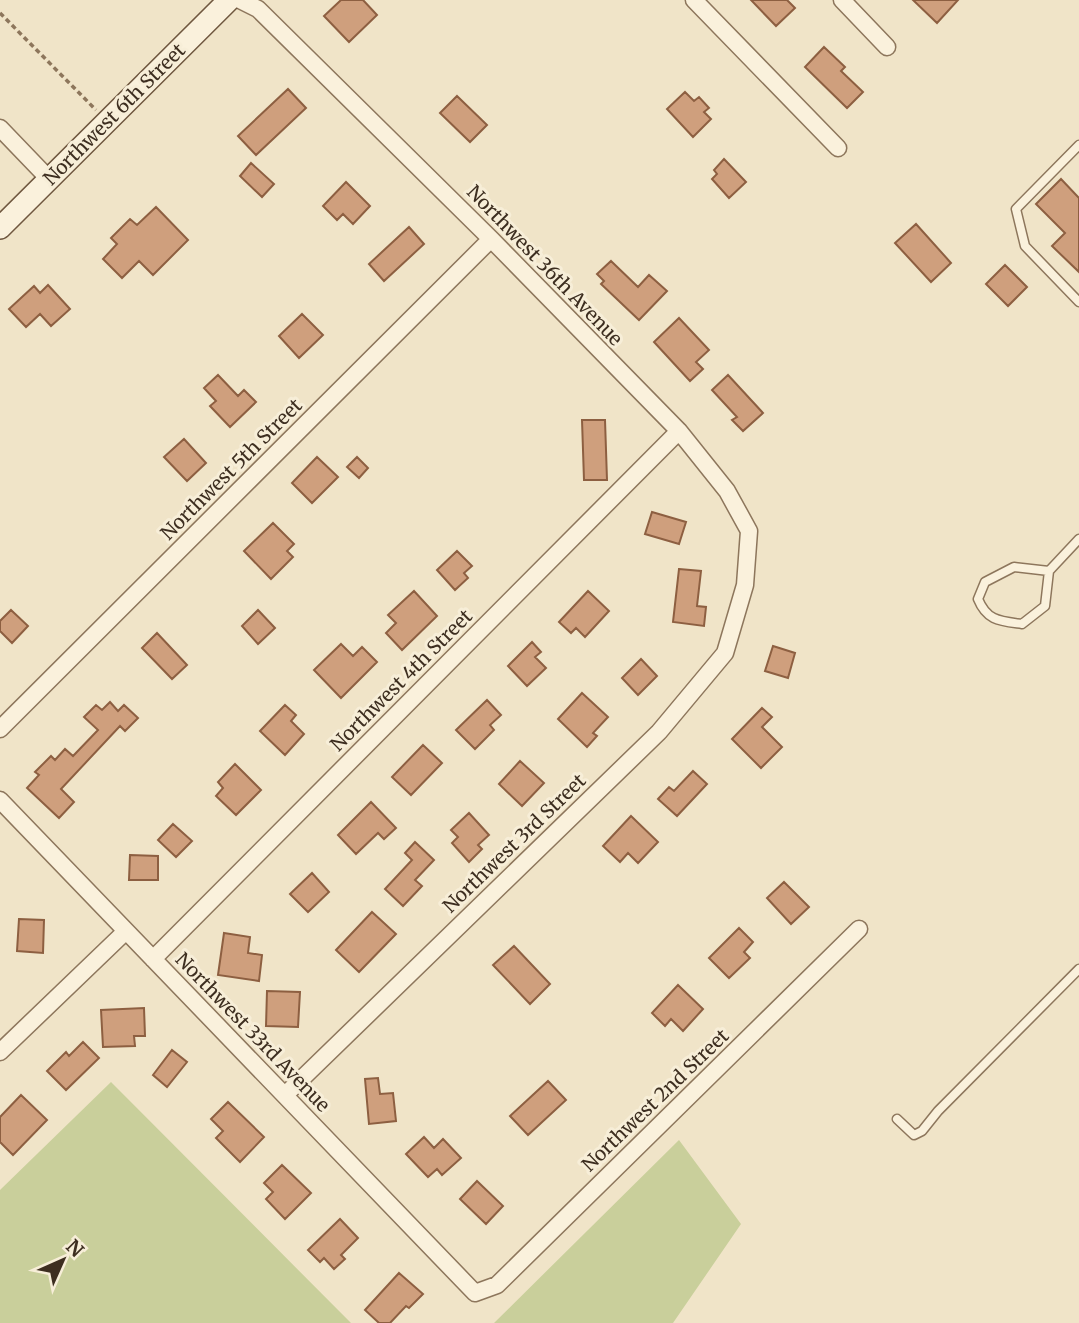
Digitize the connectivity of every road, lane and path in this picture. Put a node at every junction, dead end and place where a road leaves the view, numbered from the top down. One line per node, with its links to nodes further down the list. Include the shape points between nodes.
1 (229, 0): 7 (main road, Northwest 6th Street)
2 (240, 0): 13 (street, Northwest 36th Avenue, via 258,9)
3 (694, 0): 10 (street)
4 (842, 0): 6 (street)
5 (0, 13): 7 (path)
6 (887, 47)
7 (107, 121): 11 (main road, Northwest 6th Street)
8 (0, 128): 11 (street)
9 (1079, 145): 14 (lane, via 1016,209 1025,246)
10 (838, 148)
11 (49, 179): 12 (main road, Northwest 6th Street)
12 (0, 228)
13 (491, 239): 15 (street, Northwest 36th Avenue); 19 (street, Northwest 5th Street)
14 (1079, 302)
15 (679, 431): 18 (street, Northwest 36th Avenue, via 727,491 748,531); 23 (street, Northwest 4th Street)
16 (1079, 539): 17 (lane)
17 (1049, 571): 17 (lane, via 1014,567 985,582 978,599 983,612 1021,624 1045,606)
18 (741, 600): 26 (street, Northwest 3rd Street, via 724,653 659,733)
19 (0, 729)
20 (0, 800): 22 (street, Northwest 33rd Avenue)
21 (859, 929): 28 (street, Northwest 2nd Street, via 497,1285)
22 (126, 932): 23 (street, Northwest 33rd Avenue); 25 (street)
23 (153, 959): 26 (street, Northwest 33rd Avenue)
24 (1079, 968): 27 (lane, via 922,1131 914,1135)
25 (0, 1052)
26 (285, 1095): 28 (street, Northwest 33rd Avenue)
27 (897, 1119)
28 (475, 1293)

